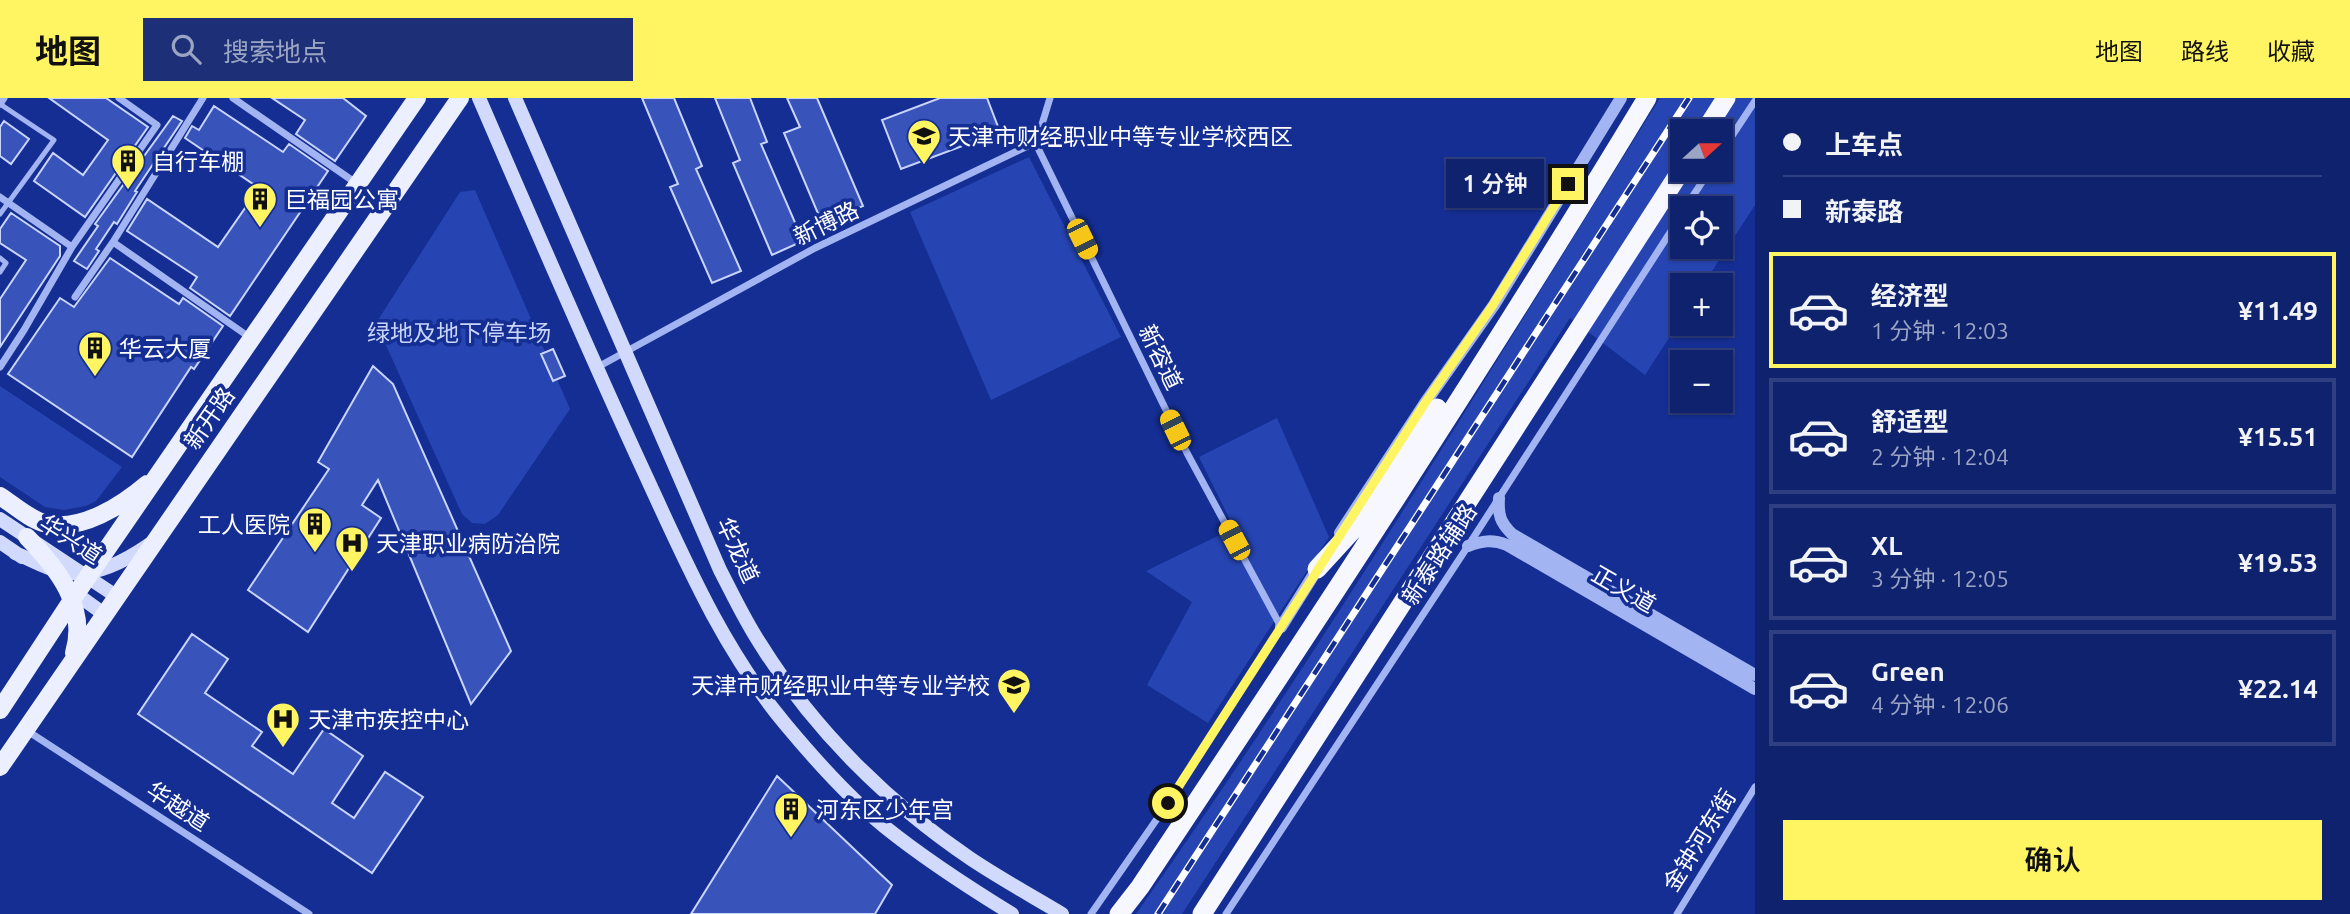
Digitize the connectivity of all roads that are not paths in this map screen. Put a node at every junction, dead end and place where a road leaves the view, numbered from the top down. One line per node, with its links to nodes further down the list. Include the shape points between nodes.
1 (4, 98): 15 (street)
2 (119, 98): 27 (street, via 157,125)
3 (203, 98): 26 (street)
4 (233, 98): 21 (street)
5 (415, 98): 21 (main road, 新开路)
6 (447, 98): 19 (main road)
7 (460, 98): 19 (main road, 新开路)
8 (479, 98): 35 (main road)
9 (515, 98): 33 (main road, 华龙道)
10 (1050, 98): 18 (street)
11 (1621, 98): 45 (street, via 1493,305)
12 (1647, 98): 32 (highway)
13 (1726, 98): 16 (highway)
14 (1755, 100): 17 (street)
15 (0, 104): 23 (lane, via 54,140)
16 (1713, 119)
17 (1733, 134)
18 (1035, 144): 33 (street, 新博路, via 815,248); 51 (street, 新容道, via 1187,453)
19 (425, 149): 42 (main road, 新开路)
20 (1674, 182): 64 (highway)
21 (357, 183): 31 (main road, 新开路)
22 (0, 197): 23 (street)
23 (8, 202): 24 (lane); 27 (street)
24 (0, 214)
25 (1670, 233): 38 (street, 新泰路辅路)
26 (113, 242): 30 (street); 31 (street)
27 (72, 247): 34 (street)
28 (0, 258): 29 (lane, via 6,262)
29 (0, 272)
30 (75, 297)
31 (253, 340): 36 (main road, 新开路)
32 (1495, 342): 45 (highway, via 1443,400 1361,521); 63 (highway)
33 (625, 353): 35 (street, 新博路); 61 (main road, 华龙道, via 720,570 760,643 806,708 857,766 924,824 972,860)
34 (0, 367)
35 (595, 368): 60 (main road, via 716,622 764,697 817,760 883,826 953,878)
36 (162, 471): 37 (main road, via 118,505 77,523 47,524); 47 (main road, 新开路)
37 (0, 496)
38 (1499, 498): 43 (street, 新泰路辅路); 53 (street, 正义道, via 1501,523 1512,534)
39 (0, 519): 40 (main road, 华兴道)
40 (27, 537): 46 (main road); 47 (main road, 华兴道)
41 (0, 542): 44 (main road, 华兴道)
42 (153, 542): 47 (main road, via 128,558); 49 (main road, 新开路)
43 (1468, 546): 54 (street, 正义道, via 1495,540 1507,545); 65 (street, 新泰路辅路)
44 (15, 553): 46 (main road); 48 (main road, 华兴道)
45 (1317, 569): 51 (street)
46 (58, 572): 47 (main road); 48 (main road)
47 (88, 573): 48 (main road, 新开路); 49 (main road, 华兴道)
48 (72, 594): 50 (main road, 华兴道); 52 (main road, via 77,631); 55 (main road, 新开路)
49 (116, 596): 50 (main road, 新开路)
50 (104, 614): 52 (main road, 新开路)
51 (1281, 626): 62 (street)
52 (71, 663): 56 (main road, 新开路)
53 (1755, 675)
54 (1755, 689)
55 (0, 710)
56 (25, 730): 57 (main road, 新开路); 59 (street, 华越道)
57 (0, 767)
58 (1755, 787): 66 (street, 金钟河东街)
59 (309, 914)
60 (1012, 914)
61 (1062, 914)
62 (1091, 914)
63 (1119, 914)
64 (1202, 914)
65 (1226, 914)
66 (1677, 914)

